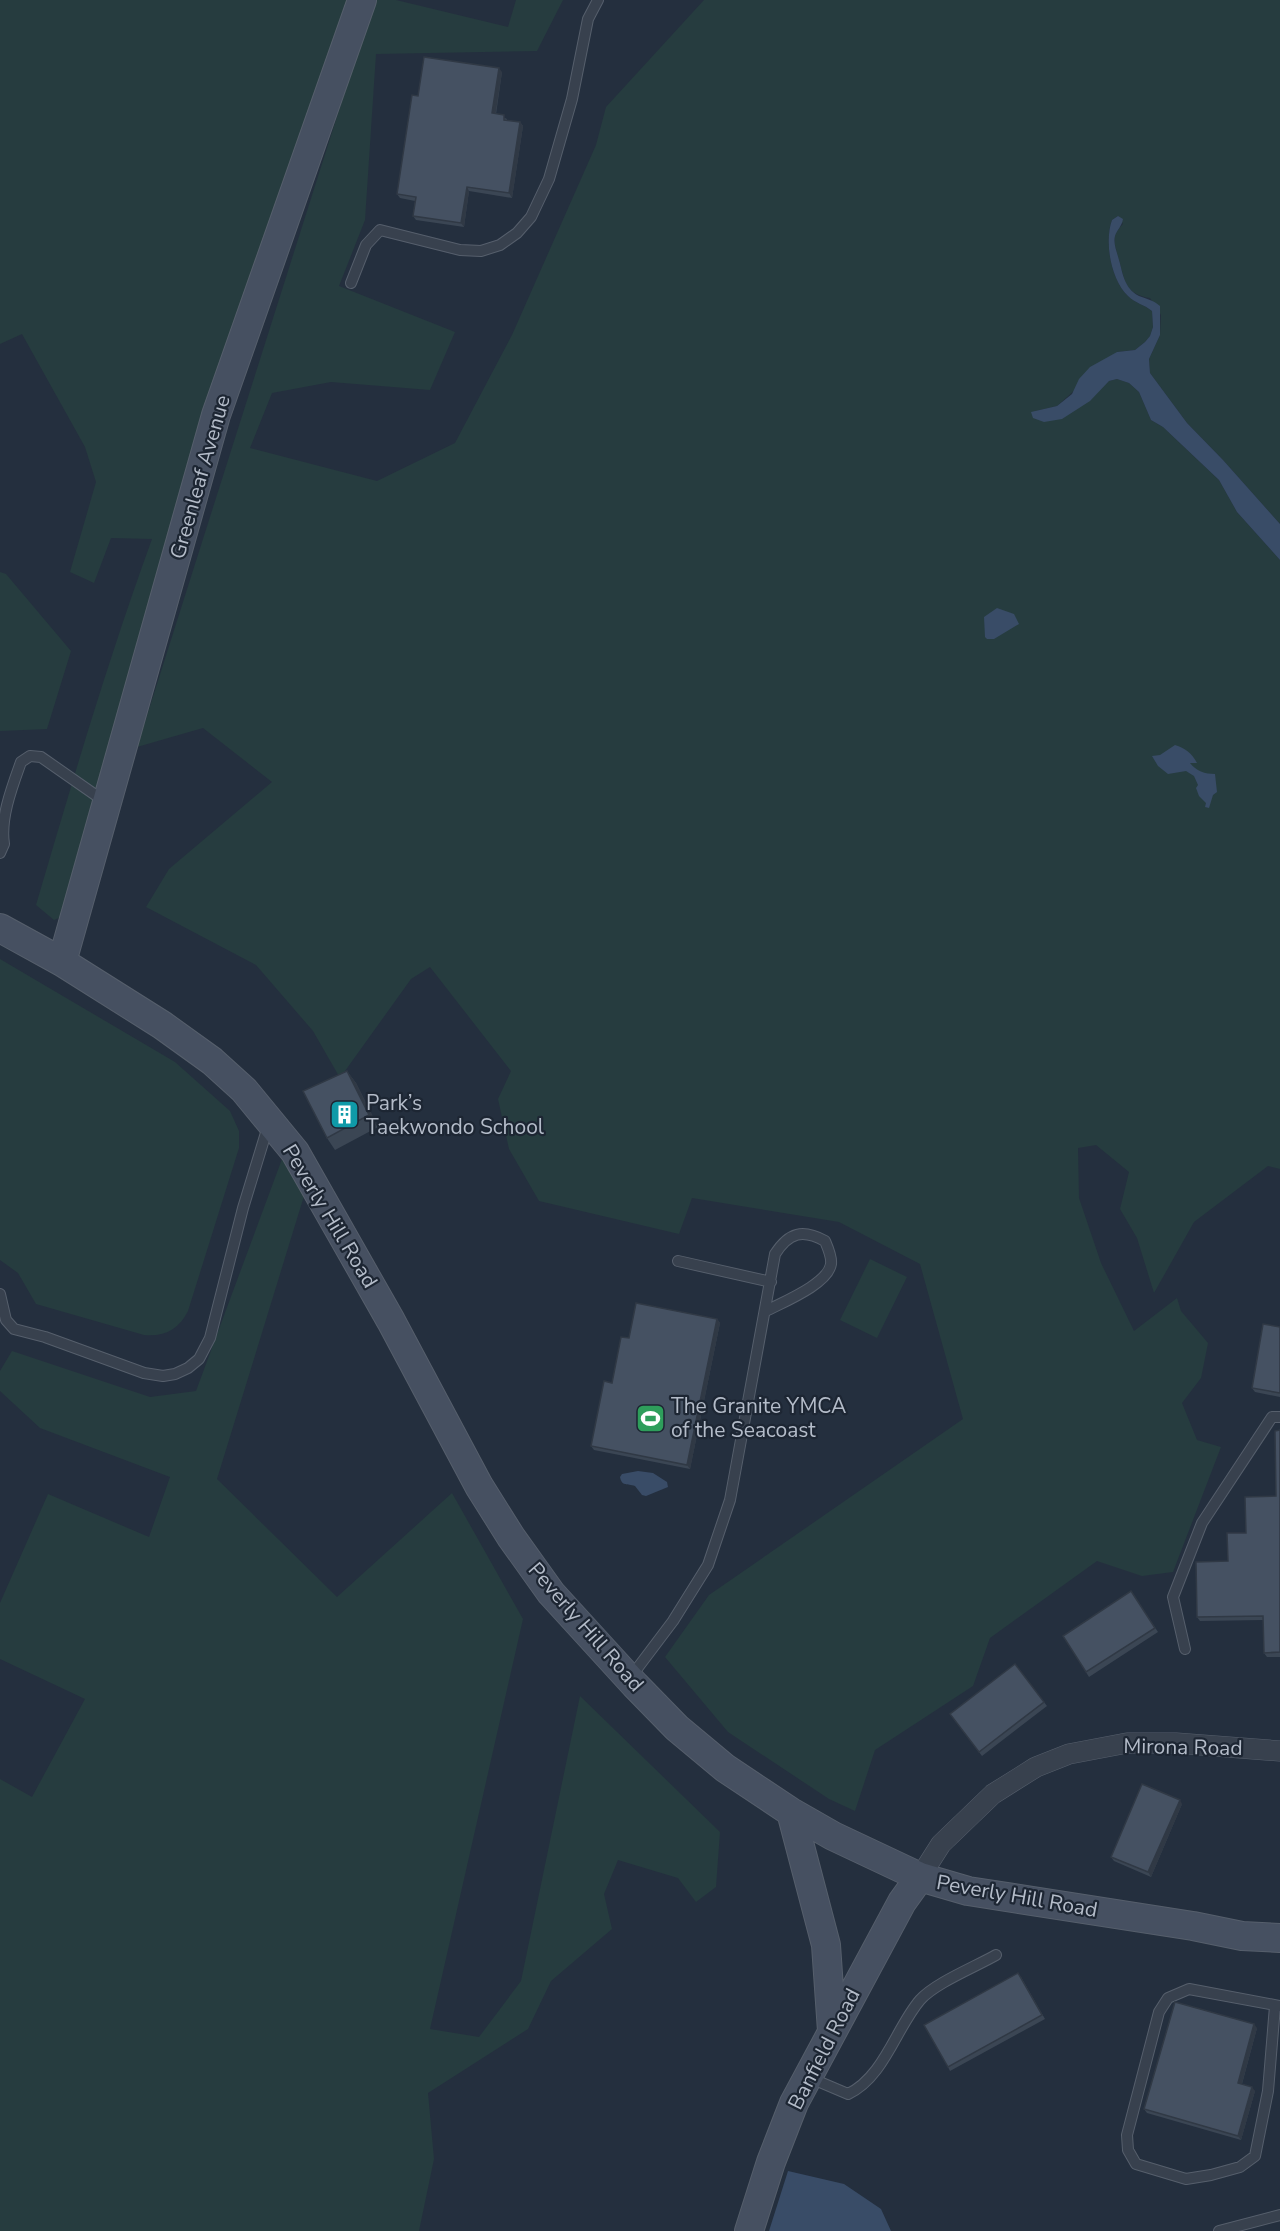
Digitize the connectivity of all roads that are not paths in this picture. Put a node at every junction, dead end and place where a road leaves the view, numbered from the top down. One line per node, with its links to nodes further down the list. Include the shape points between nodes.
1 (362, 0): 4 (street, Greenleaf Avenue, via 216,415)
2 (598, 0): 3 (lane, via 588,19 572,99 549,179 531,217 518,233 500,246 481,251 460,250 380,230 366,245)
3 (351, 283)
4 (107, 803): 5 (lane, via 41,757 30,756 21,762 5,807 0,833 4,844); 7 (street, Greenleaf Avenue)
5 (0, 853)
6 (0, 928): 7 (street, Peverly Hill Road)
7 (62, 962): 8 (street, Peverly Hill Road, via 212,1061)
8 (270, 1120): 11 (lane, via 210,1338 199,1359 188,1368 163,1376 144,1373 14,1329 6,1320); 15 (street, Peverly Hill Road, via 295,1152 336,1222 479,1486 511,1537 551,1593)
9 (678, 1261): 10 (lane)
10 (771, 1282): 12 (lane); 12 (lane, via 775,1254 782,1242 795,1234 810,1233 825,1241 831,1263 827,1274)
11 (0, 1294)
12 (766, 1311): 15 (lane, via 730,1500 708,1565 673,1622)
13 (1280, 1418): 14 (lane, via 1272,1417 1202,1523 1173,1597)
14 (1185, 1649)
15 (630, 1679): 17 (street, Peverly Hill Road, via 677,1728)
16 (1280, 1751): 18 (street, Mirona Road, via 1137,1743 1069,1754 1036,1767 993,1794 941,1844)
17 (790, 1812): 18 (street, Peverly Hill Road); 22 (street, via 826,1945)
18 (920, 1877): 19 (street, Peverly Hill Road, via 968,1891 1242,1936); 22 (street, Banfield Road, via 902,1902)
19 (1280, 1938)
20 (996, 1955): 23 (lane, via 928,1991 860,2088 848,2094)
21 (1278, 2006): 21 (lane, via 1189,1989 1168,1998 1160,2012 1127,2135 1128,2150 1136,2164 1186,2179 1240,2167 1255,2156)
22 (832, 2031): 23 (street, Banfield Road)
23 (808, 2077): 25 (street, Banfield Road, via 771,2162)
24 (1280, 2215): 26 (lane)
25 (749, 2231)
26 (1219, 2231)

